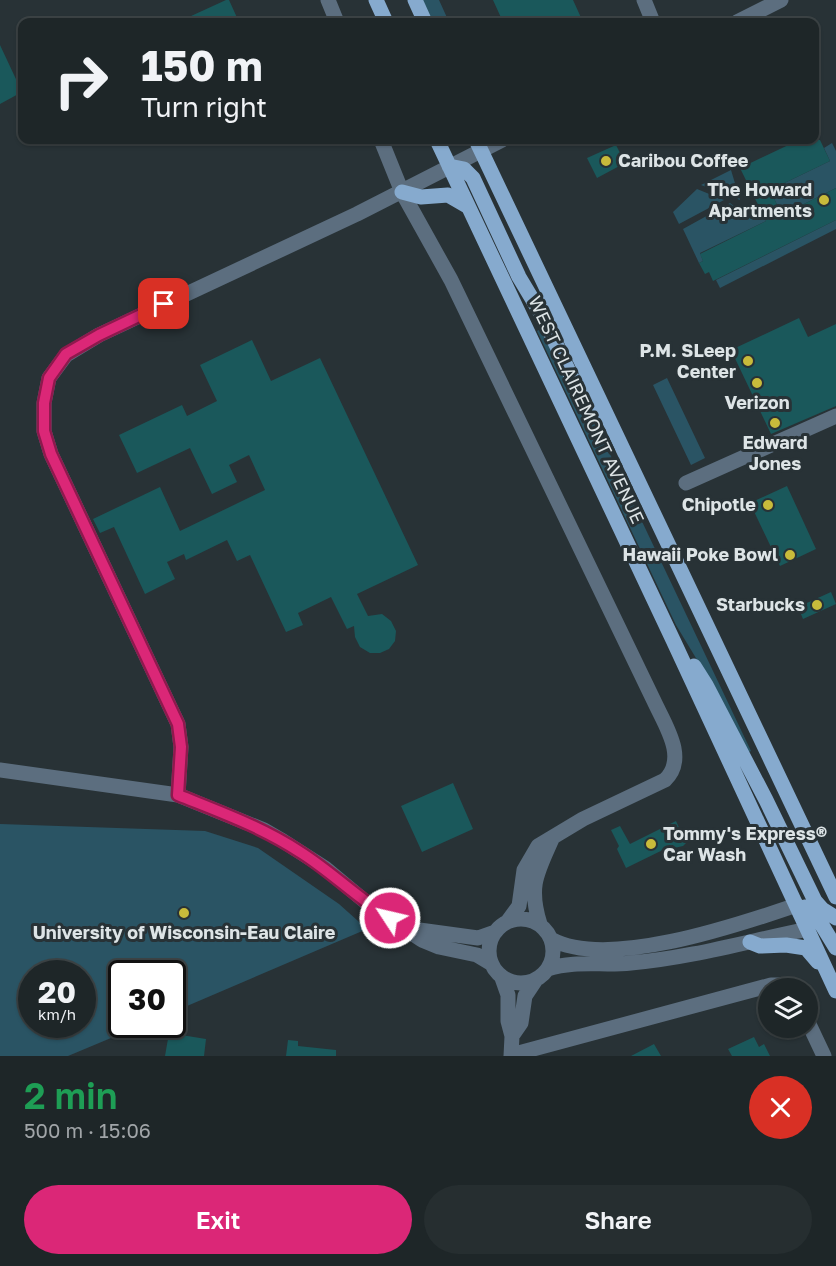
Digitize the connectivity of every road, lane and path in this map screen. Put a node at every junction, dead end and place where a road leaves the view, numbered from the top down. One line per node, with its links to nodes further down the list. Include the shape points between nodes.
1 (328, 0): 6 (street)
2 (376, 0): 7 (main road)
3 (415, 0): 8 (main road)
4 (644, 0): 9 (street)
5 (781, 0): 10 (street)
6 (335, 18)
7 (384, 18)
8 (423, 18)
9 (652, 18)
10 (745, 18)
11 (383, 144): 15 (street)
12 (439, 144): 14 (main road, WEST CLAIREMONT AVENUE)
13 (479, 145): 14 (street); 18 (main road, WEST CLAIREMONT AVENUE)
14 (449, 166): 15 (street); 16 (main road, WEST CLAIREMONT AVENUE); 18 (main road, via 469,172 572,378)
15 (402, 192): 16 (main road, via 421,197 448,195); 22 (street, via 99,335 66,354 49,378 44,431 51,454 178,724); 23 (street, via 451,280 674,746 675,766 664,780)
16 (468, 207): 20 (main road, WEST CLAIREMONT AVENUE)
17 (836, 416): 19 (street)
18 (614, 427): 24 (main road, WEST CLAIREMONT AVENUE)
19 (686, 483)
20 (673, 640): 26 (main road, via 706,685); 27 (main road, WEST CLAIREMONT AVENUE)
21 (0, 770): 22 (street)
22 (178, 795): 31 (street, via 283,841)
23 (552, 838): 28 (street, via 538,846 528,862 519,906); 30 (street, via 534,887)
24 (830, 875): 25 (main road, WEST CLAIREMONT AVENUE)
25 (836, 897): 26 (main road)
26 (815, 901): 27 (main road); 29 (main road)
27 (796, 905): 29 (main road); 32 (main road, WEST CLAIREMONT AVENUE); 34 (street, via 637,948 578,949)
28 (508, 921): 30 (street, via 520,919); 33 (street)
29 (832, 923): 32 (main road); 36 (main road)
30 (540, 924): 34 (street)
31 (406, 928): 33 (street, via 478,938); 37 (street, via 422,940 477,955)
32 (808, 929): 35 (street); 39 (main road, WEST CLAIREMONT AVENUE)
33 (495, 932): 37 (street, via 489,952)
34 (551, 939): 38 (street, via 554,948)
35 (750, 942): 38 (street, via 630,963 561,965); 39 (main road, via 806,948)
36 (836, 948)
37 (492, 964): 40 (street)
38 (548, 969): 41 (street)
39 (828, 973): 43 (main road, WEST CLAIREMONT AVENUE)
40 (502, 978): 41 (street); 44 (street, via 508,995)
41 (535, 981): 44 (street, via 525,996 520,1023)
42 (758, 988): 46 (street)
43 (836, 990)
44 (512, 1036): 46 (street)
45 (816, 1038): 47 (street)
46 (511, 1055)
47 (824, 1056)

